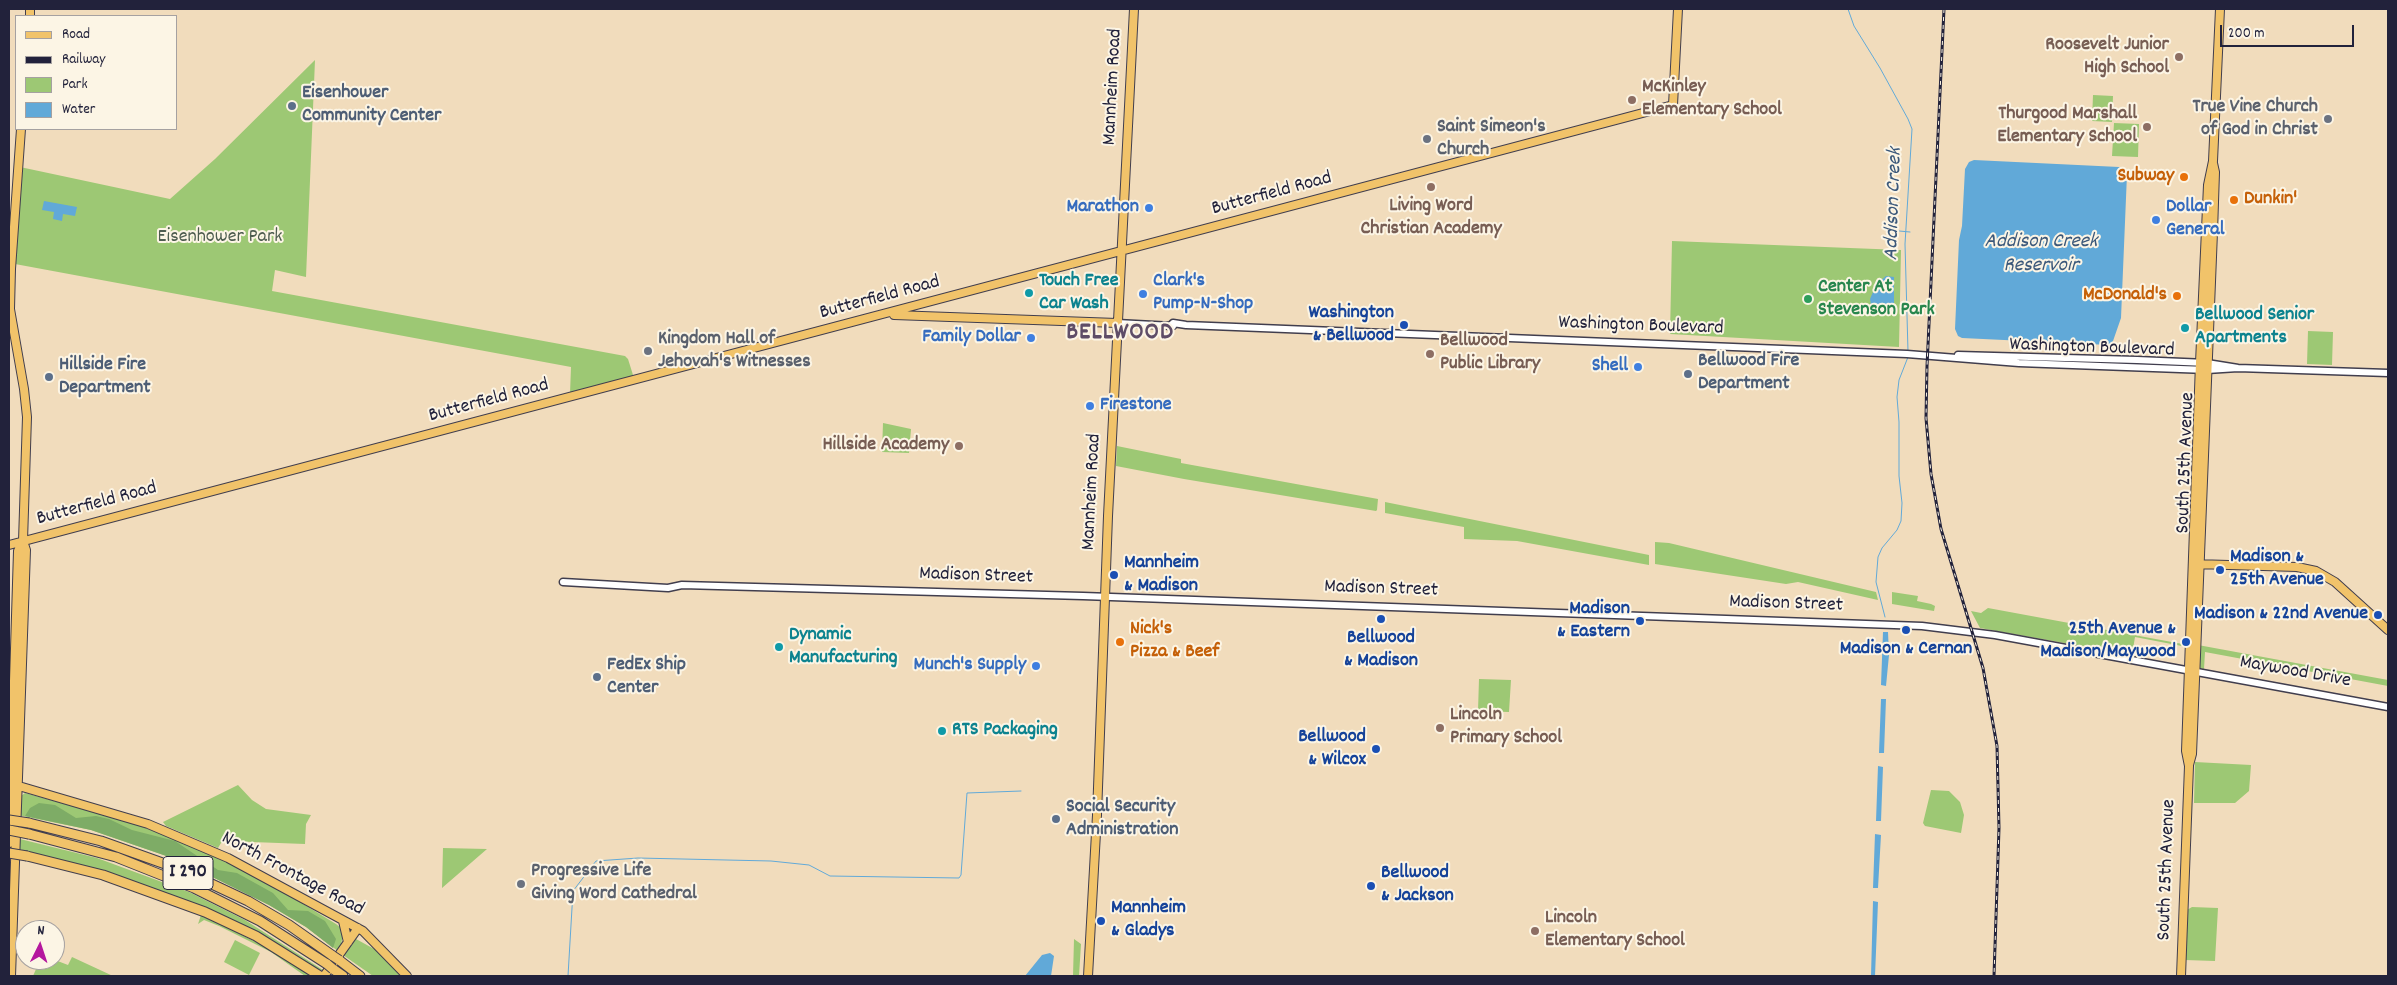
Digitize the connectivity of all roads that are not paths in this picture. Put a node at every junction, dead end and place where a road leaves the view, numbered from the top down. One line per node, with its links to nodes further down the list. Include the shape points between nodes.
1 (1134, 9): 5 (main road, Mannheim Road)
2 (1678, 9): 5 (main road, Butterfield Road, via 1673,105)
3 (2220, 9): 8 (main road, South 25th Avenue, via 2213,161 2208,186)
4 (21, 130): 10 (main road, via 10,309 27,418)
5 (1121, 252): 6 (main road, Butterfield Road); 7 (main road, Mannheim Road)
6 (887, 314): 7 (main road, Washington Boulevard); 10 (main road, Butterfield Road)
7 (1117, 323): 8 (street, Washington Boulevard, via 1910,354 2019,363); 14 (main road, Mannheim Road)
8 (2204, 367): 9 (street, Washington Boulevard); 12 (main road, South 25th Avenue)
9 (2388, 373)
10 (23, 541): 11 (main road, Butterfield Road); 18 (main road, via 18,551)
11 (9, 545)
12 (2196, 564): 15 (main road, via 2297,567 2316,571 2335,582); 16 (main road, South 25th Avenue)
13 (563, 582): 14 (street, Madison Street, via 668,588 682,585)
14 (1105, 597): 16 (street, Madison Street, via 1922,626 1996,635); 31 (main road, Mannheim Road)
15 (2388, 630)
16 (2192, 671): 17 (street, Maywood Drive); 32 (main road, South 25th Avenue, via 2192,754)
17 (2388, 707)
18 (15, 784): 21 (main road); 23 (main road, North Frontage Road, via 148,824 228,858); 27 (main road)
19 (9, 820): 29 (highway, I 290, bridge, via 94,839 182,870 248,901)
20 (9, 830): 28 (highway, I 290, bridge, via 116,857 194,888 260,922)
21 (9, 842)
22 (9, 853): 26 (highway, bridge, via 82,869 182,903 256,936)
23 (343, 921): 24 (main road, North Frontage Road); 25 (main road)
24 (355, 932): 25 (main road); 30 (main road, North Frontage Road)
25 (348, 942): 26 (main road)
26 (320, 975)
27 (11, 976)
28 (343, 976)
29 (360, 976)
30 (407, 976)
31 (1088, 976)
32 (2181, 976)

